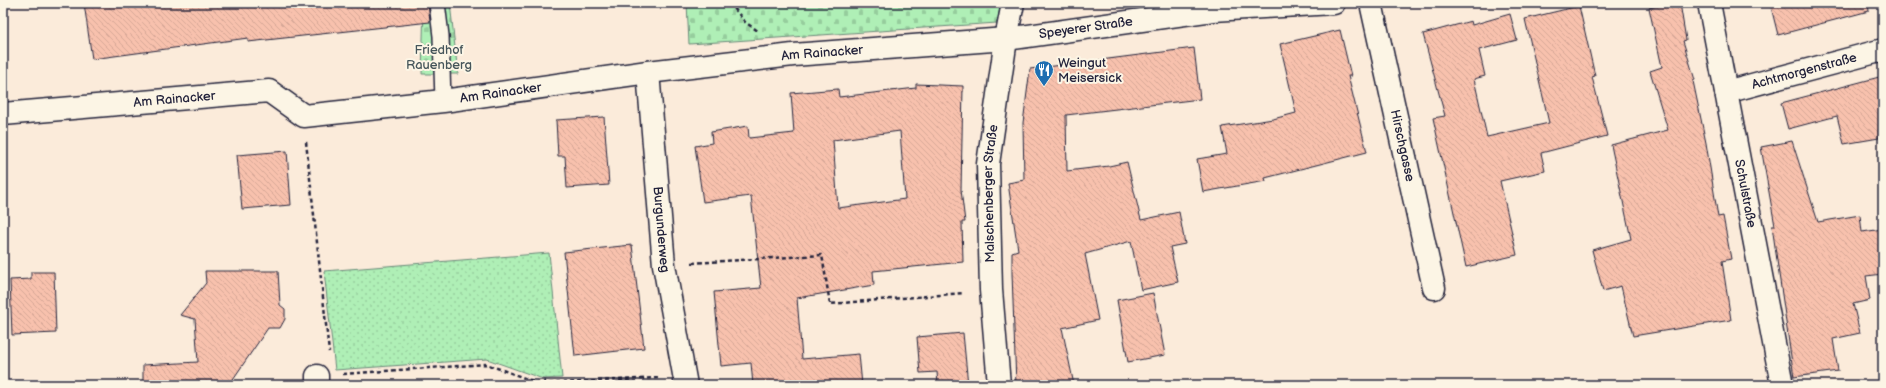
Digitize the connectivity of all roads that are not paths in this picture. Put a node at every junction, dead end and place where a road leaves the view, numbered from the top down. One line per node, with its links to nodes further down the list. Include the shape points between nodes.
1 (437, 3): 11 (lane)
2 (1013, 3): 7 (street, Malschenberger Straße)
3 (1334, 3): 6 (street, Speyerer Straße)
4 (1371, 3): 13 (street, Hirschgasse)
5 (1709, 3): 10 (street, Schulstraße)
6 (1212, 7): 7 (street, Speyerer Straße)
7 (1006, 39): 9 (street, Am Rainacker, via 793,55); 15 (street, Malschenberger Straße, via 988,164 991,290)
8 (1883, 50): 10 (street, Achtmorgenstraße)
9 (648, 72): 11 (street, Am Rainacker); 14 (street, Burgunderweg, via 664,265)
10 (1726, 92): 16 (street, Schulstraße)
11 (444, 101): 12 (street, Am Rainacker, via 304,116 269,91)
12 (3, 114)
13 (1434, 288)
14 (685, 380)
15 (999, 385)
16 (1782, 385)

